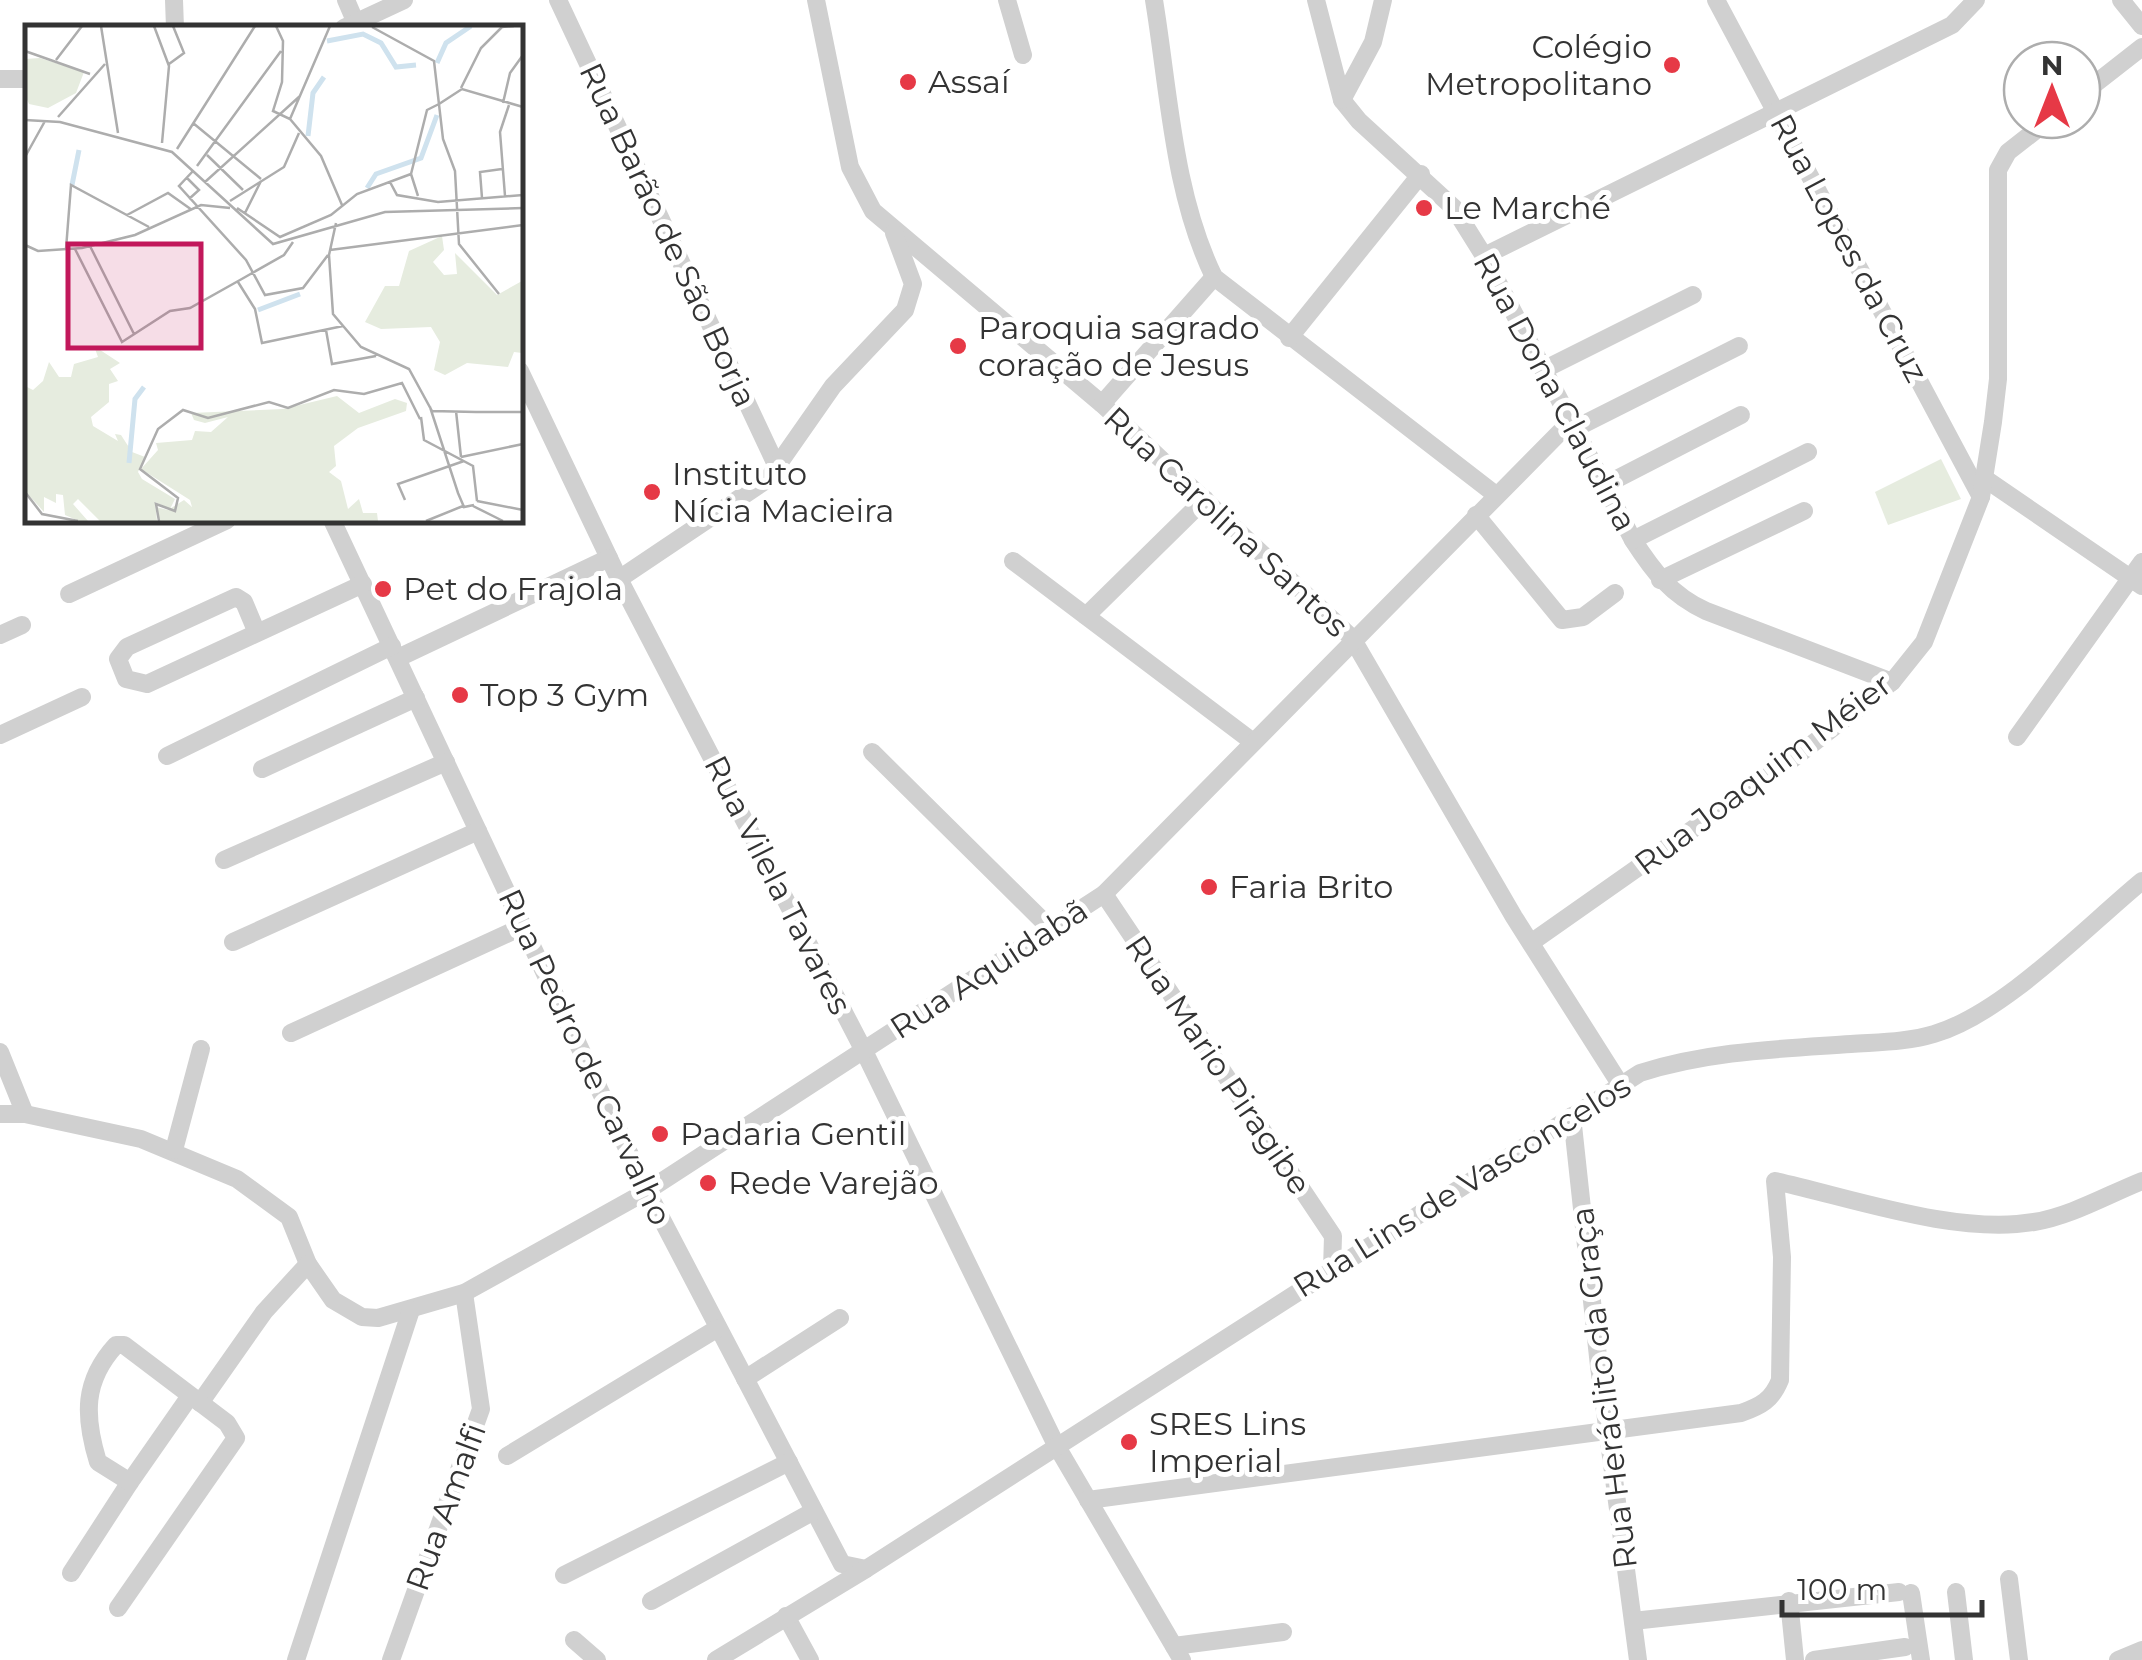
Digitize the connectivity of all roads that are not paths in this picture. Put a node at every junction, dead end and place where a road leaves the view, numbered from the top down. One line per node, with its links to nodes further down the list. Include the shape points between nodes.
1 (174, 0): 13 (street)
2 (346, 0): 14 (street)
3 (404, 0): 15 (street)
4 (558, 0): 38 (street, Rua Barão de São Borja)
5 (816, 0): 26 (street, Rua Carolina Santos, via 850,168 872,211)
6 (1008, 0): 18 (street)
7 (1154, 0): 28 (street, via 1187,203)
8 (1316, 0): 22 (street, Rua Dona Claudina)
9 (1383, 0): 22 (street, via 1372,42)
10 (1716, 0): 23 (street, Rua Lopes da Cruz)
11 (1976, 0): 23 (street, via 1952,25)
12 (2121, 0): 16 (street)
13 (175, 25)
14 (352, 25)
15 (354, 25)
16 (2142, 26)
17 (2142, 47): 20 (street)
18 (1023, 55)
19 (25, 78): 21 (street)
20 (2102, 78)
21 (0, 79)
22 (1342, 100): 25 (street, Rua Dona Claudina)
23 (1778, 114): 27 (street); 40 (street, Rua Lopes da Cruz)
24 (2023, 140): 40 (street, Rua Joaquim Méier, via 1998,170 1998,380)
25 (1421, 174): 27 (street, Rua Dona Claudina, via 1454,208); 30 (street)
26 (892, 230): 34 (street, Rua Carolina Santos); 38 (street, via 913,284 905,310 832,386)
27 (1484, 256): 32 (street, Rua Dona Claudina)
28 (1214, 276): 30 (street); 34 (street)
29 (1693, 295): 32 (street)
30 (1289, 338): 41 (street)
31 (1739, 346): 36 (street, Rua Aquidabã)
32 (1543, 370): 36 (street, Rua Dona Claudina)
33 (522, 375): 48 (street, Rua Vilela Tavares)
34 (1102, 404): 42 (street, Rua Carolina Santos)
35 (1741, 416): 39 (street)
36 (1572, 426): 39 (street, Rua Dona Claudina); 41 (street, Rua Aquidabã)
37 (1808, 452): 47 (street)
38 (778, 469): 51 (street)
39 (1603, 486): 47 (street, Rua Dona Claudina)
40 (1983, 487): 53 (street); 63 (street, Rua Joaquim Méier, via 1929,631)
41 (1496, 495): 44 (street, Rua Aquidabã)
42 (1205, 500): 57 (street); 61 (street, Rua Carolina Santos)
43 (1804, 511): 52 (street)
44 (1476, 515): 55 (street, via 1562,620 1583,617); 61 (street, Rua Aquidabã)
45 (223, 522): 56 (street)
46 (333, 522): 54 (street, Rua Pedro de Carvalho)
47 (1633, 540): 52 (street, Rua Dona Claudina)
48 (609, 558): 51 (street, Rua Vilela Tavares); 62 (street)
49 (1013, 561): 57 (street)
50 (2142, 562): 53 (street)
51 (619, 578): 83 (street, Rua Vilela Tavares)
52 (1660, 580): 63 (street, Rua Dona Claudina, via 1685,602)
53 (2136, 582): 67 (street)
54 (363, 584): 59 (street); 62 (street, Rua Pedro de Carvalho)
55 (1615, 593)
56 (70, 594)
57 (1086, 616): 68 (street)
58 (22, 625): 60 (street)
59 (257, 634): 59 (street, via 236,597 126,647 118,659 126,679 138,686)
60 (0, 635)
61 (1352, 638): 68 (street, Rua Aquidabã); 80 (street, Rua Carolina Santos)
62 (395, 652): 65 (street, Rua Pedro de Carvalho); 70 (street)
63 (1892, 682): 80 (street, Rua Joaquim Méier)
64 (82, 697): 66 (street)
65 (416, 698): 71 (street, Rua Pedro de Carvalho); 72 (street)
66 (0, 736)
67 (2017, 738)
68 (1253, 742): 76 (street, Rua Aquidabã)
69 (872, 752): 78 (street)
70 (167, 756)
71 (446, 762): 73 (street, Rua Pedro de Carvalho); 74 (street)
72 (262, 768)
73 (478, 832): 77 (street, Rua Pedro de Carvalho); 79 (street)
74 (224, 860)
75 (2142, 881): 85 (street, Rua Lins de Vasconcelos, via 1994,1005 1962,1024 1912,1038 1712,1054)
76 (1104, 894): 78 (street, Rua Aquidabã); 92 (street, Rua Mario Piragibe)
77 (524, 926): 81 (street); 91 (street, Rua Pedro de Carvalho)
78 (1051, 930): 83 (street, Rua Aquidabã)
79 (233, 942)
80 (1532, 942): 85 (street, Rua Carolina Santos)
81 (290, 1033)
82 (201, 1049): 89 (street)
83 (864, 1051): 91 (street, Rua Aquidabã); 103 (street, Rua Vilela Tavares)
84 (0, 1052): 87 (street)
85 (1620, 1084): 88 (street, Rua Lins de Vasconcelos)
86 (0, 1114): 87 (street, Rua Aquidabã)
87 (25, 1114): 89 (street, Rua Aquidabã)
88 (1572, 1116): 93 (street, Rua Lins de Vasconcelos); 102 (street, Rua Heráclito da Graça)
89 (174, 1150): 94 (street, Rua Aquidabã, via 274,1202 299,1235)
90 (2142, 1181): 102 (street, via 2067,1213 2004,1226 1775,1182 1782,1348 1774,1396 1740,1413)
91 (646, 1192): 96 (street, Rua Aquidabã); 99 (street, Rua Pedro de Carvalho)
92 (1333, 1236): 93 (street); 95 (street)
93 (1365, 1247): 95 (street, Rua Lins de Vasconcelos)
94 (308, 1264): 97 (street, Rua Aquidabã, via 346,1311 378,1318); 101 (street)
95 (1332, 1268): 103 (street, Rua Lins de Vasconcelos)
96 (464, 1292): 97 (street, Rua Aquidabã); 127 (street, Rua Amalfi, via 481,1408)
97 (411, 1310): 126 (street)
98 (840, 1318): 100 (street)
99 (718, 1328): 100 (street, Rua Pedro de Carvalho); 104 (street)
100 (745, 1378): 105 (street, Rua Pedro de Carvalho)
101 (195, 1400): 106 (street); 106 (street, via 124,1346 116,1345 98,1367 89,1386 96,1455 104,1469); 118 (street, via 232,1428 236,1442)
102 (1608, 1428): 107 (street); 120 (street, Rua Heráclito da Graça)
103 (1056, 1445): 107 (street, Rua Vilela Tavares); 110 (street, Rua Lins de Vasconcelos)
104 (507, 1456)
105 (789, 1462): 108 (street, Rua Pedro de Carvalho); 112 (street)
106 (130, 1482): 111 (street)
107 (1088, 1500): 125 (street, Rua Vilela Tavares)
108 (814, 1512): 109 (street, Rua Pedro de Carvalho); 116 (street)
109 (842, 1564): 110 (street); 115 (street, Rua Lins de Vasconcelos)
110 (866, 1569): 115 (street, Rua Lins de Vasconcelos)
111 (71, 1572)
112 (564, 1574)
113 (2008, 1579): 136 (street)
114 (1956, 1592): 135 (street)
115 (813, 1599): 119 (street, Rua Lins de Vasconcelos)
116 (651, 1601)
117 (1789, 1602): 120 (street); 132 (street); 134 (street, via 1905,1593)
118 (118, 1608)
119 (786, 1616): 129 (street, Rua Lins de Vasconcelos); 130 (street)
120 (1633, 1620): 131 (street, Rua Heráclito da Graça)
121 (1283, 1632): 125 (street)
122 (574, 1640): 128 (street)
123 (1905, 1648): 133 (street)
124 (2142, 1650): 137 (street)
125 (1178, 1653)
126 (296, 1660)
127 (391, 1660)
128 (596, 1660)
129 (716, 1660)
130 (810, 1660)
131 (1638, 1660)
132 (1796, 1660)
133 (1814, 1660)
134 (1921, 1660)
135 (1964, 1660)
136 (2019, 1660)
137 (2118, 1660)

